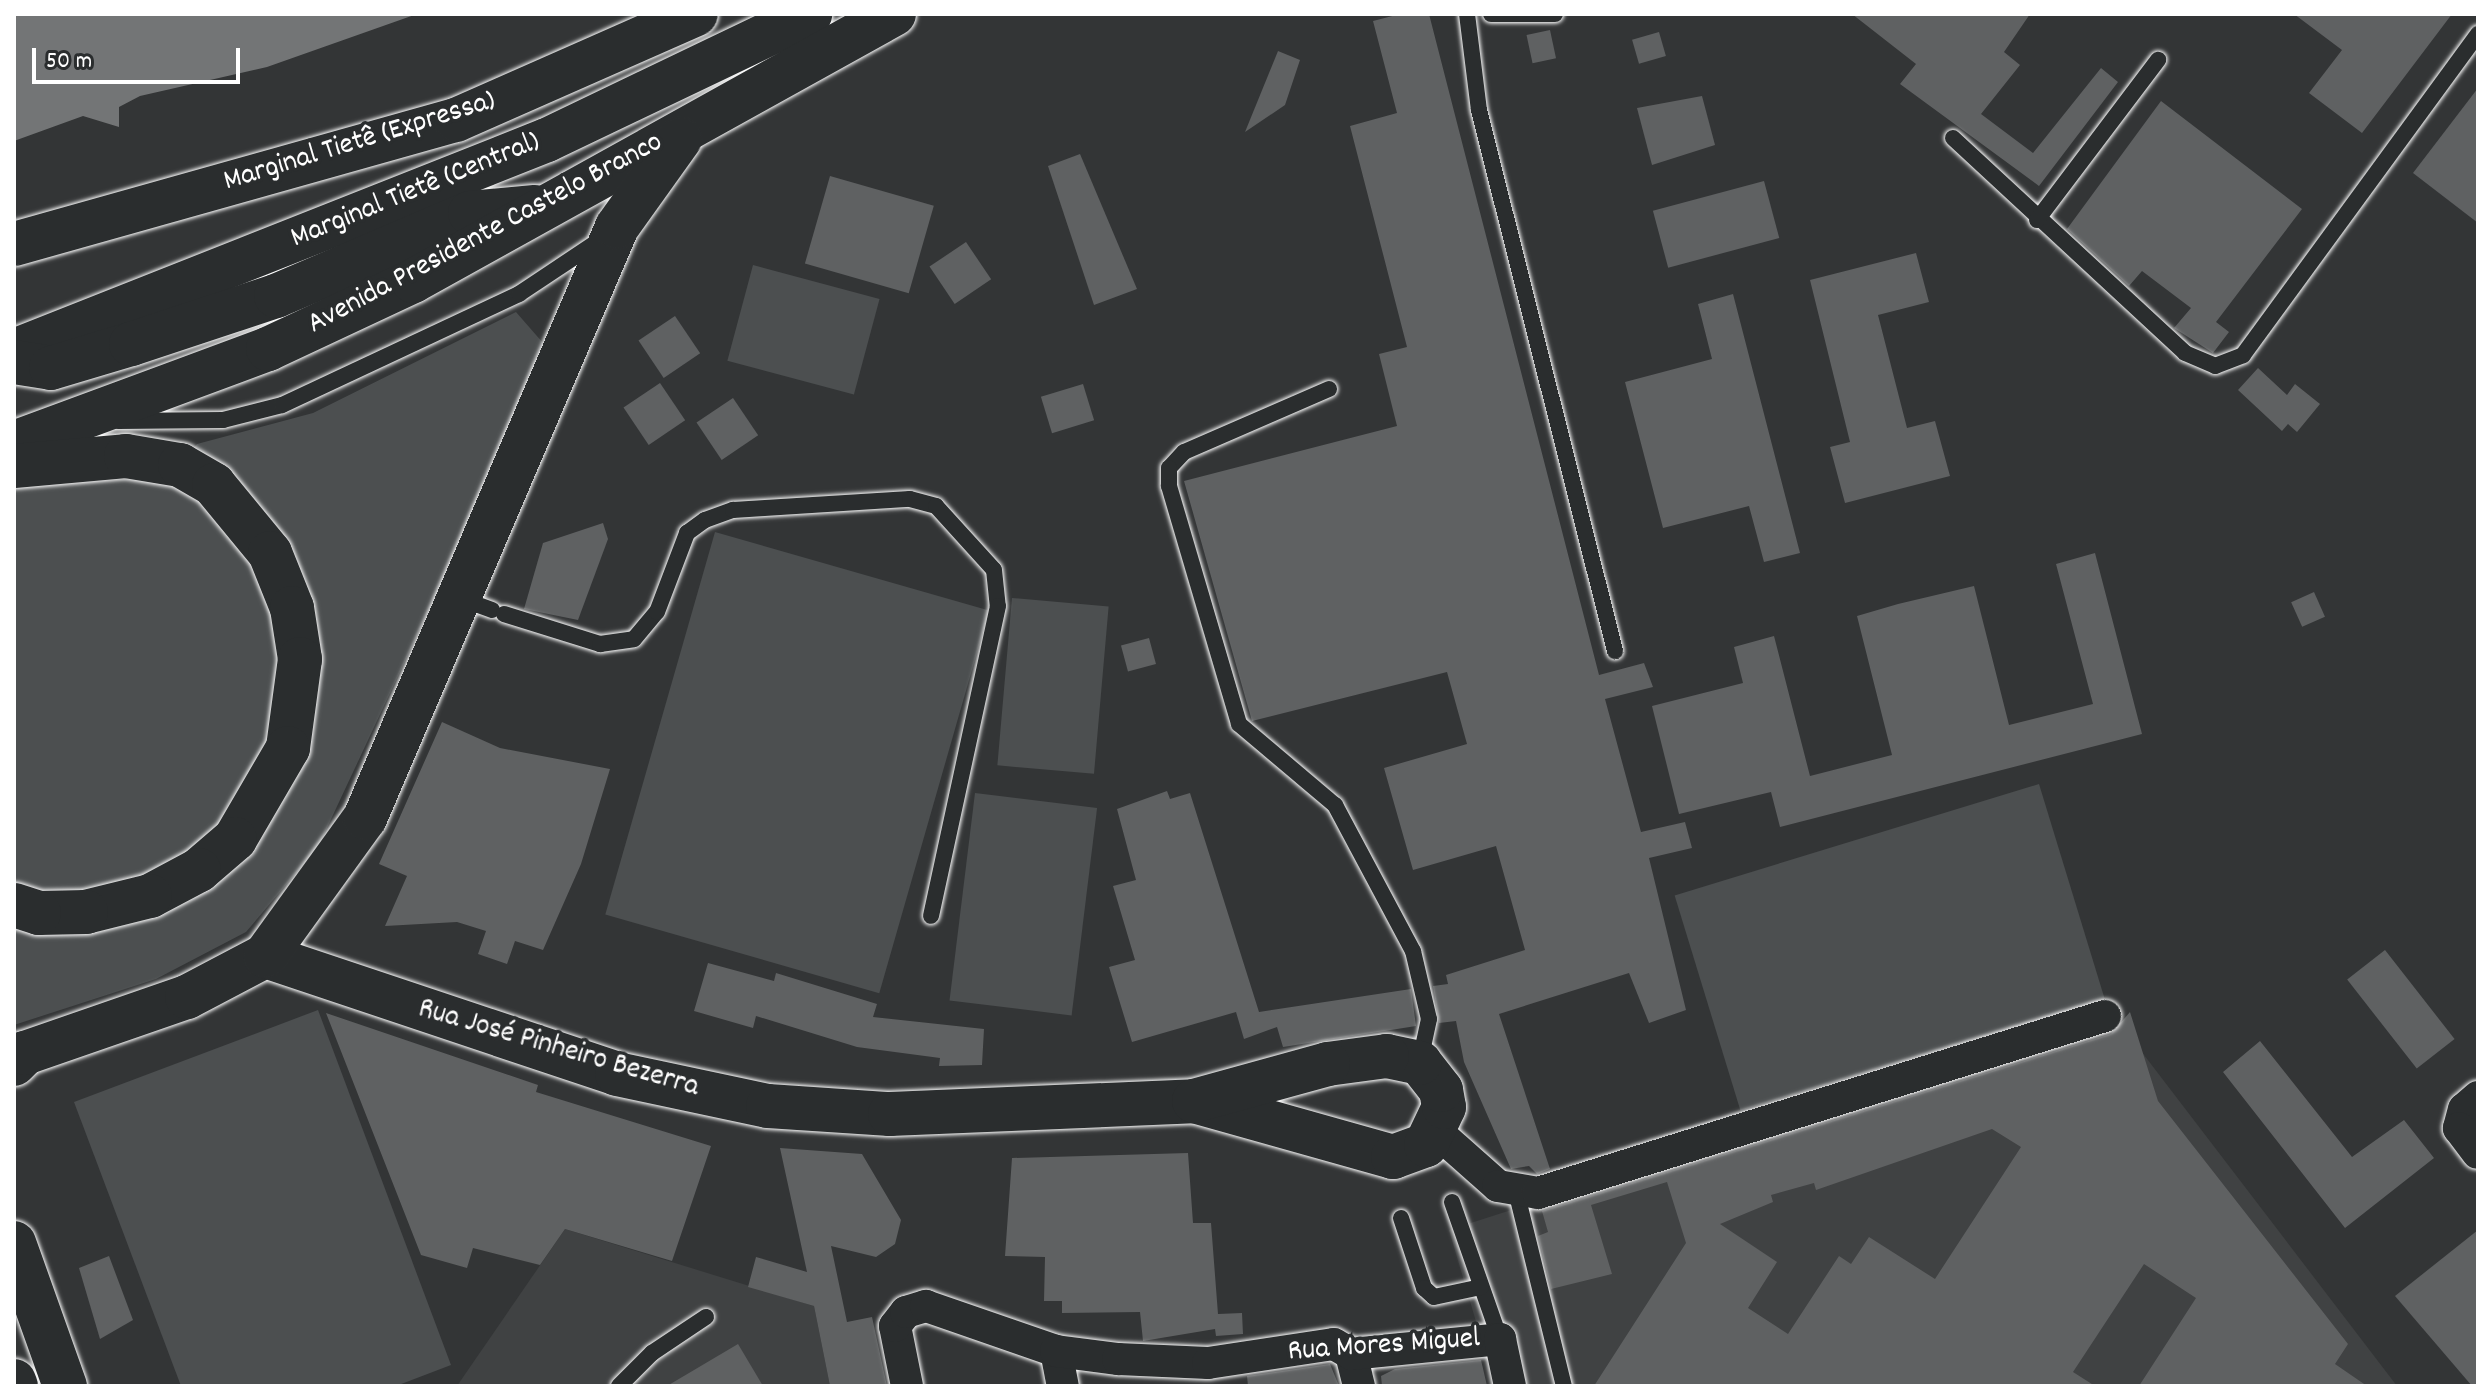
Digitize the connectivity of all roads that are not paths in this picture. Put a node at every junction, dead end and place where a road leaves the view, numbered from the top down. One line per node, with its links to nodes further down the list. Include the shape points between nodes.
1 (696, 14): 14 (main road, Marginal Tietê (Expressa), via 456,120)
2 (810, 14): 15 (main road, Marginal Tietê (Central), via 547,140)
3 (894, 14): 9 (main road, Avenida Presidente Castelo Branco)
4 (1467, 14): 22 (lane, via 1479,110)
5 (1491, 14): 6 (lane)
6 (1555, 14)
7 (2478, 34): 12 (lane, via 2243,355 2229,361 2215,366 2185,353)
8 (2158, 60): 12 (lane)
9 (688, 128): 11 (main road, Avenida Presidente Castelo Branco); 13 (main road)
10 (1953, 138): 12 (lane)
11 (555, 205): 16 (main road, via 470,213 276,296 51,368); 18 (main road, Avenida Presidente Castelo Branco, via 268,349)
12 (2037, 220)
13 (617, 227): 18 (lane, via 519,294 282,405 223,420); 21 (main road)
14 (14, 244)
15 (14, 351)
16 (14, 362)
17 (1329, 389): 28 (lane, via 1184,452 1169,468 1169,486 1239,724 1335,805 1413,951 1429,1019)
18 (72, 422): 19 (main road, Avenida Presidente Castelo Branco)
19 (14, 443)
20 (14, 466): 23 (main road, via 126,456 180,465 214,485 270,553 292,608 300,659 288,748 269,792 235,839 199,870 150,896 86,912 39,913)
21 (486, 607): 24 (lane, via 600,644 634,639 657,612 687,533 705,520 733,510 896,500 936,506 994,570 998,606); 25 (main road, via 365,818)
22 (1615, 651)
23 (14, 905)
24 (931, 916)
25 (265, 956): 27 (main road, via 150,1013); 30 (main road, Rua José Pinheiro Bezerra, via 617,1074 768,1106 890,1114)
26 (2105, 1016): 33 (street)
27 (18, 1056)
28 (1420, 1063): 30 (main road, Rua José Pinheiro Bezerra, via 1358,1058); 31 (main road, via 1441,1090)
29 (2478, 1097): 32 (street, via 2464,1109 2459,1128)
30 (1194, 1101): 31 (main road, Rua José Pinheiro Bezerra, via 1393,1157 1426,1145)
31 (1437, 1132): 33 (street, via 1478,1172)
32 (2478, 1153)
33 (1517, 1195): 49 (lane)
34 (1452, 1202): 37 (lane)
35 (1401, 1218): 37 (lane, via 1424,1288 1434,1297)
36 (14, 1243): 43 (main road)
37 (1481, 1287): 39 (lane)
38 (706, 1317): 44 (lane, via 652,1353)
39 (1500, 1339): 41 (street, Rua Mores Miguel); 48 (street, Rua Mores Miguel)
40 (1056, 1351): 42 (street, Rua Mores Miguel); 45 (street, Rua Mores Miguel, via 926,1306 897,1321); 46 (street)
41 (1351, 1354): 42 (street, Rua Mores Miguel, via 1334,1344); 47 (street)
42 (1210, 1374)
43 (65, 1386)
44 (619, 1386)
45 (907, 1386)
46 (1063, 1386)
47 (1359, 1386)
48 (1510, 1386)
49 (1564, 1386)

